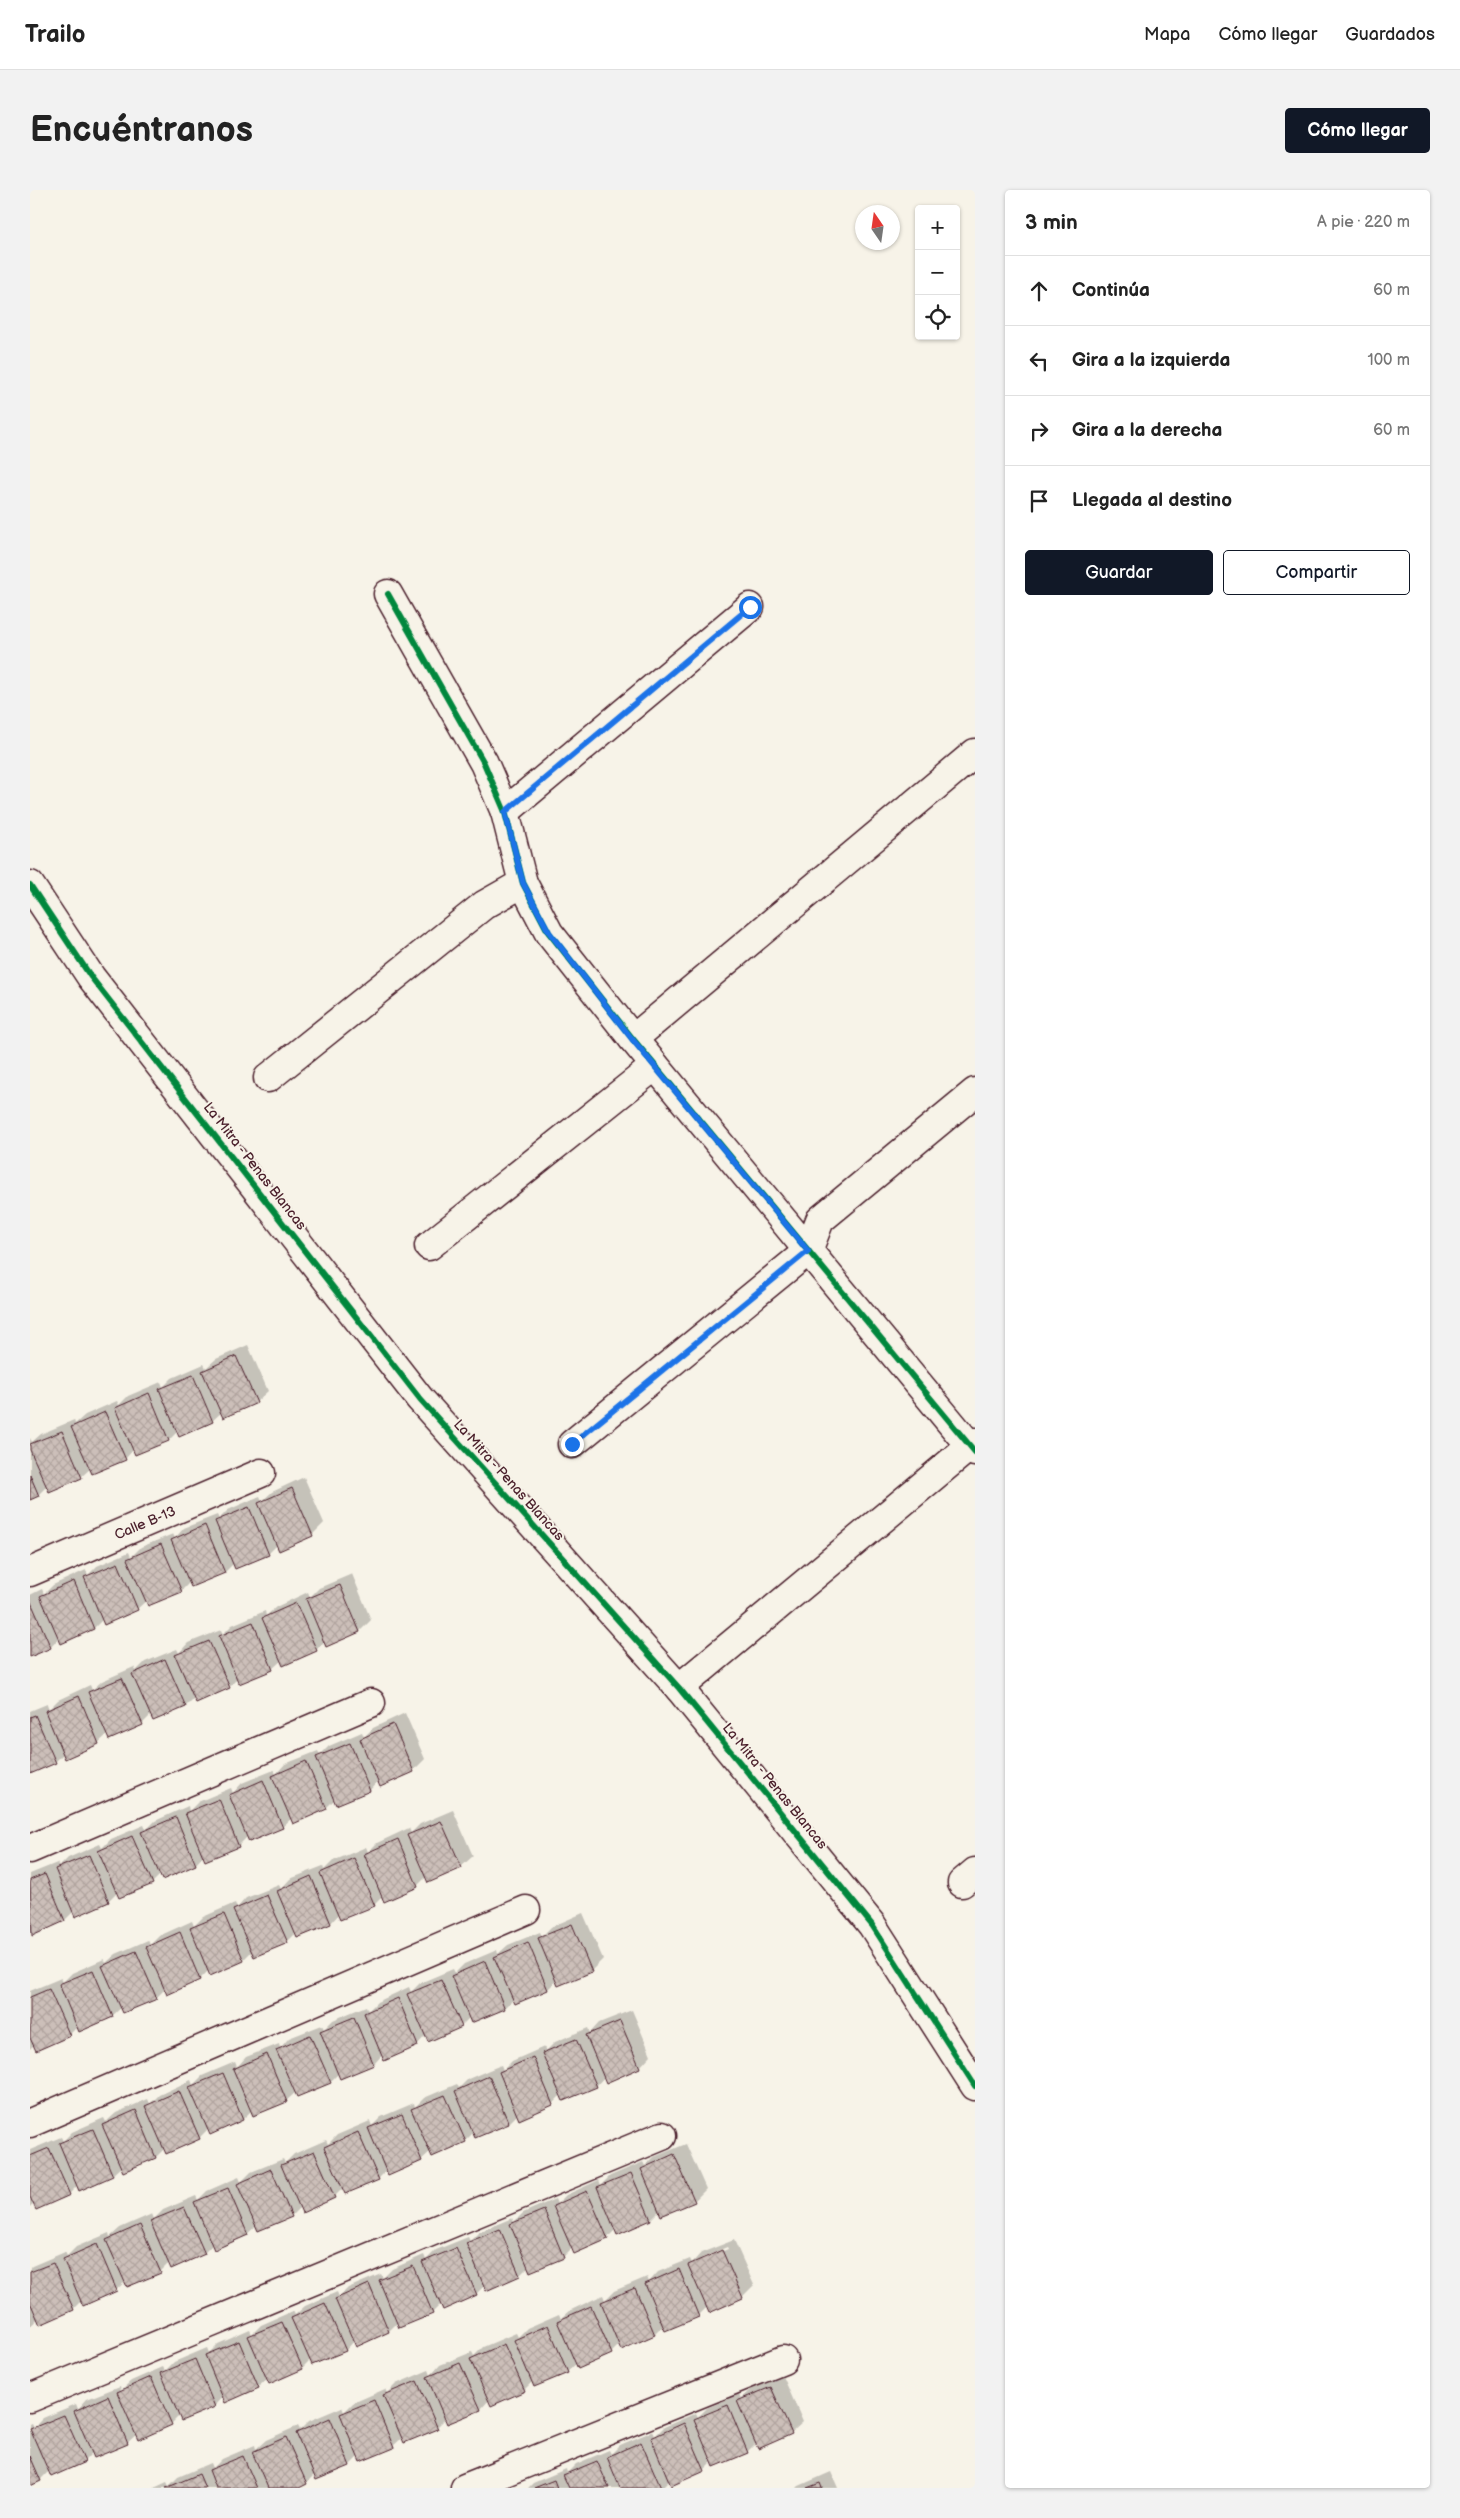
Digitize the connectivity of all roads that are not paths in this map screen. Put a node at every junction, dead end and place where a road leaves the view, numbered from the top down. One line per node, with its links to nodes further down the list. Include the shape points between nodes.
1 (388, 594): 4 (street, via 484,763)
2 (750, 607): 4 (street)
3 (975, 753): 7 (street)
4 (505, 812): 5 (street)
5 (523, 883): 7 (street, via 549,932); 9 (street, via 484,905)
6 (30, 885): 17 (street, La Mitra - Penas Blancas, via 91,977 420,1399)
7 (632, 1039): 8 (street)
8 (655, 1066): 11 (street); 12 (street)
9 (268, 1078)
10 (975, 1092): 12 (street, via 820,1220)
11 (429, 1246)
12 (808, 1251): 13 (street); 14 (street)
13 (572, 1444)
14 (973, 1447): 17 (street)
15 (261, 1473): 16 (street, Calle B-13)
16 (30, 1572)
17 (679, 1688): 21 (street, La Mitra - Penas Blancas, via 872,1925)
18 (371, 1702): 19 (street)
19 (30, 1849)
20 (526, 1910): 22 (street)
21 (975, 2086)
22 (30, 2123)
23 (662, 2136): 25 (street)
24 (783, 2360): 26 (street)
25 (30, 2398)
26 (466, 2488)

